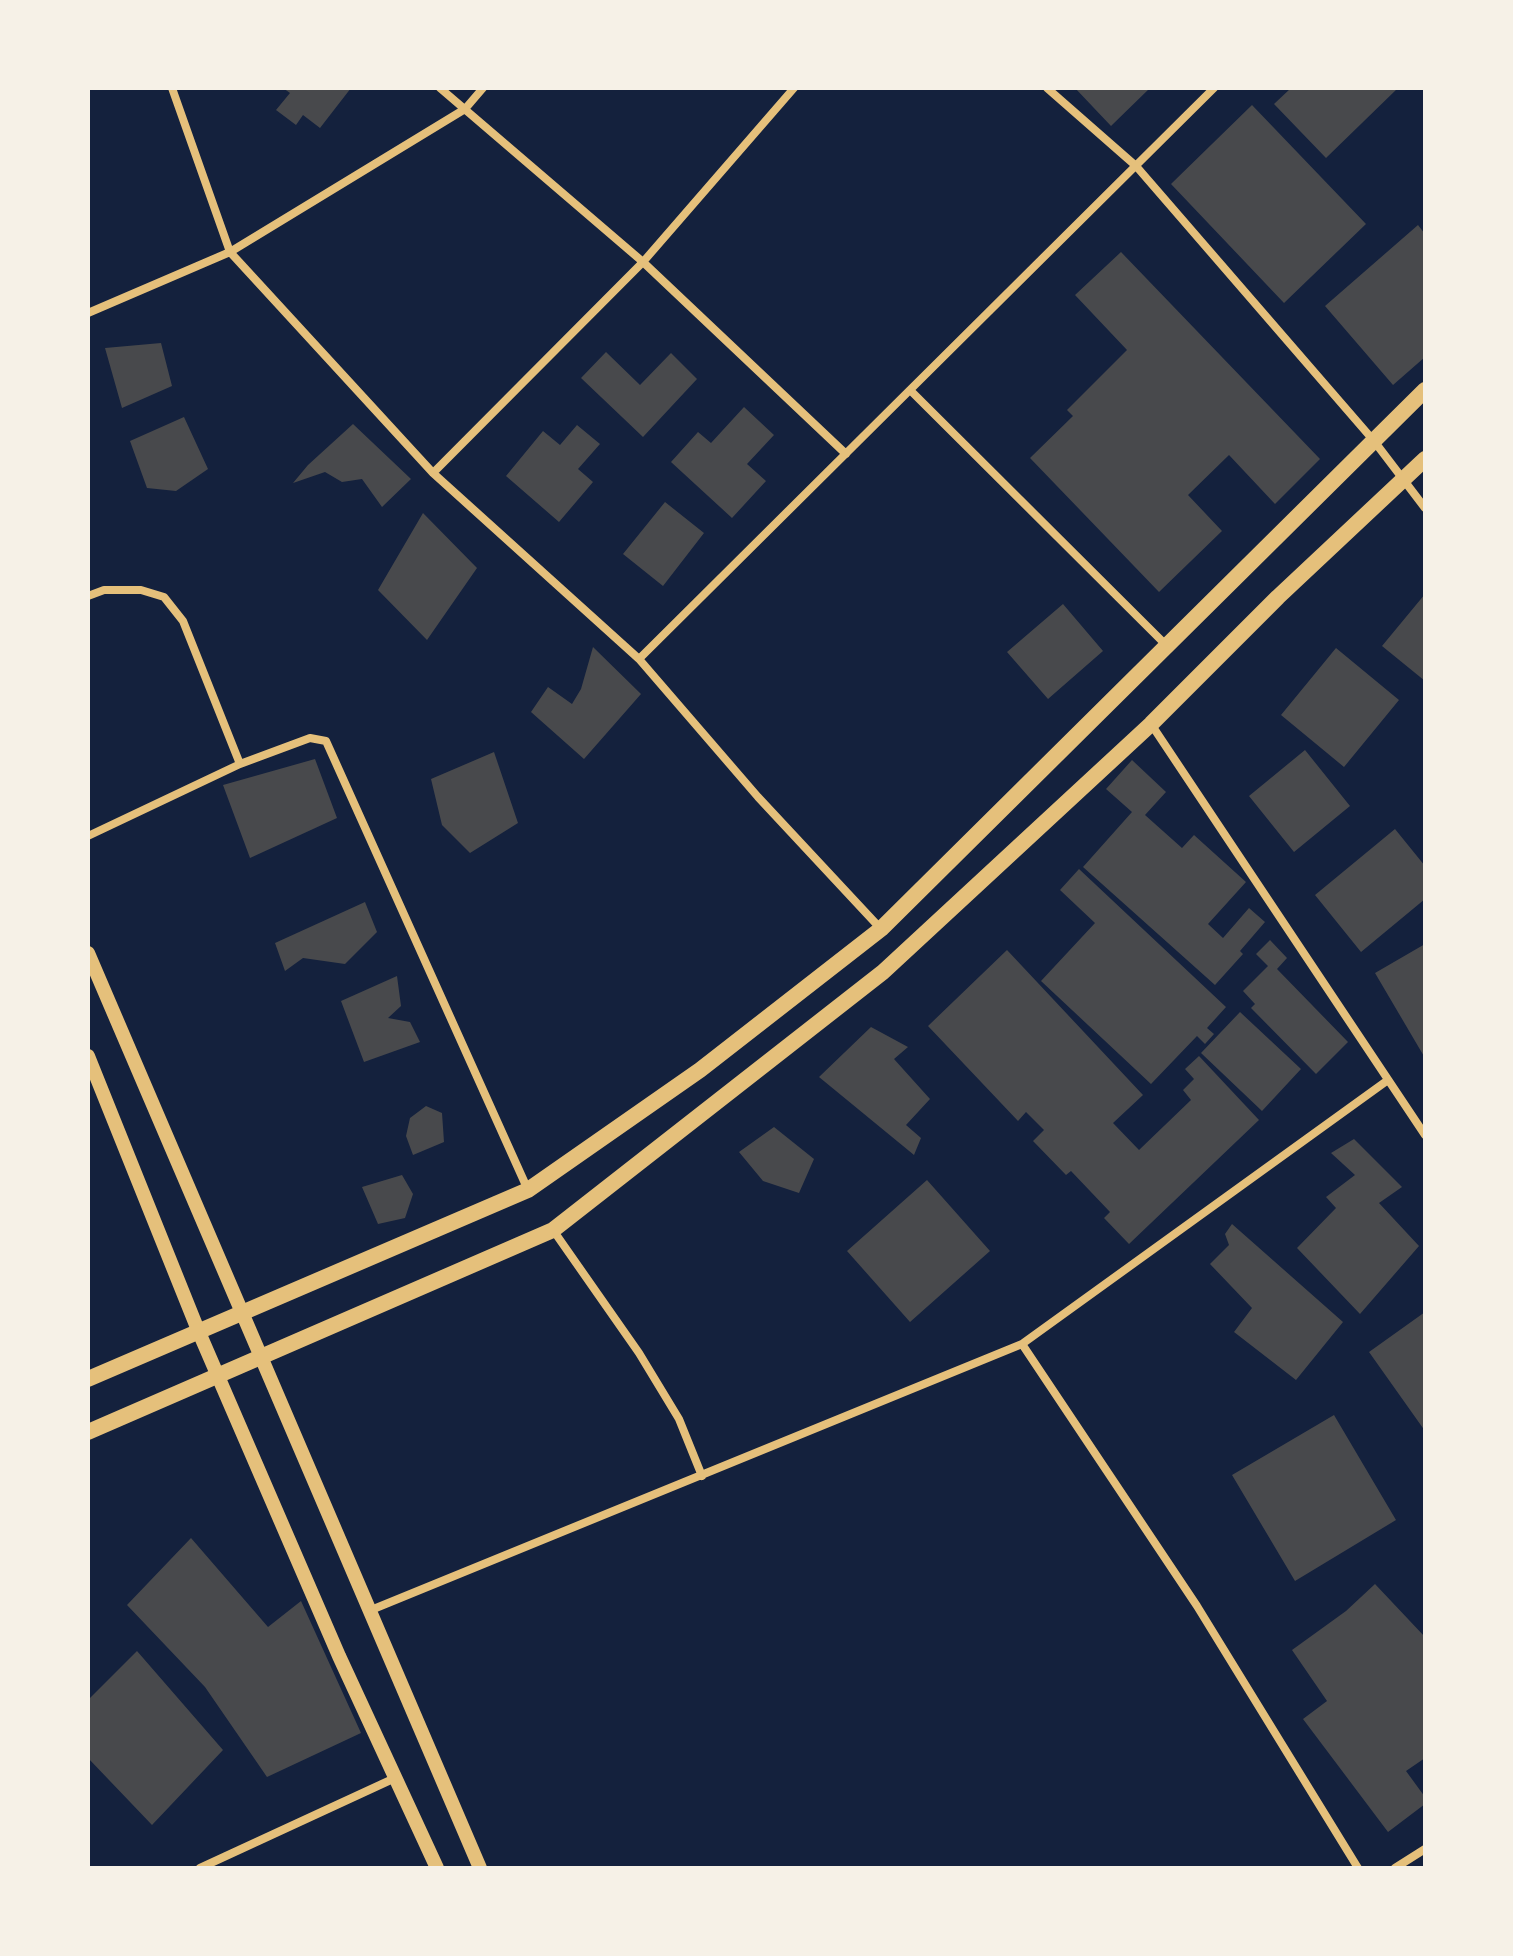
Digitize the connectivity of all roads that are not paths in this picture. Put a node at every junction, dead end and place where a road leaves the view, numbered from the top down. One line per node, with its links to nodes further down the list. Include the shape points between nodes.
1 (172, 88): 9 (street)
2 (440, 88): 7 (street)
3 (483, 88): 7 (street)
4 (794, 88): 10 (street)
5 (1047, 88): 8 (street)
6 (1214, 88): 8 (street)
7 (465, 109): 9 (street); 10 (street)
8 (1136, 166): 12 (street); 14 (street)
9 (230, 252): 11 (street); 17 (street)
10 (643, 262): 15 (street); 17 (street)
11 (88, 313)
12 (910, 390): 15 (street); 21 (street)
13 (1425, 390): 14 (main road)
14 (1374, 441): 18 (street); 21 (main road)
15 (846, 454): 22 (street)
16 (1425, 459): 18 (main road)
17 (433, 473): 22 (street)
18 (1405, 480): 19 (street); 23 (main road)
19 (1425, 508)
20 (88, 596): 24 (street, via 104,590 141,590 164,597 183,621)
21 (1166, 645): 26 (main road)
22 (639, 659): 26 (street)
23 (1151, 724): 29 (street); 32 (main road, via 883,972)
24 (240, 764): 25 (street); 31 (street, via 310,738 326,741)
25 (88, 836)
26 (881, 929): 31 (main road, via 700,1070)
27 (88, 953): 33 (street)
28 (88, 1056): 34 (street)
29 (1388, 1080): 30 (street); 35 (street)
30 (1425, 1135)
31 (528, 1190): 33 (main road)
32 (553, 1230): 36 (main road); 40 (street, via 679,1419)
33 (241, 1312): 34 (main road); 36 (street)
34 (198, 1330): 37 (street); 38 (main road)
35 (1022, 1344): 40 (street); 47 (street, via 1197,1606)
36 (262, 1356): 37 (main road); 41 (street)
37 (218, 1375): 39 (main road); 42 (street)
38 (88, 1379)
39 (88, 1432)
40 (702, 1476): 41 (street)
41 (371, 1610): 46 (street)
42 (395, 1778): 44 (street); 45 (street)
43 (1425, 1849): 48 (street)
44 (200, 1868)
45 (437, 1868)
46 (480, 1868)
47 (1358, 1868)
48 (1395, 1868)

